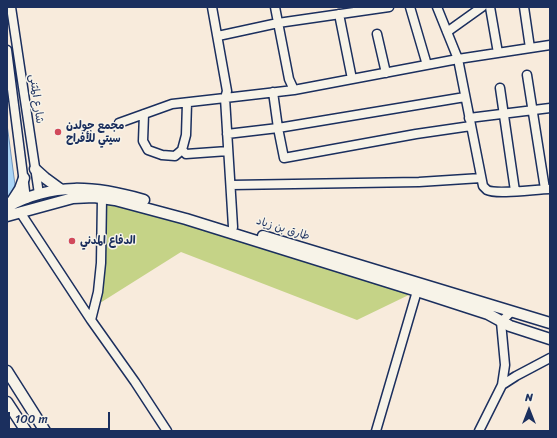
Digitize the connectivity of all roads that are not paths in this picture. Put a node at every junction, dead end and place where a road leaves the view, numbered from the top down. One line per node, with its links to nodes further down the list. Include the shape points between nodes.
1 (11, 7): 40 (street, شارع المثنى)
2 (212, 7): 14 (street)
3 (275, 7): 11 (street)
4 (389, 7): 10 (street)
5 (410, 7): 20 (street)
6 (437, 7): 12 (street)
7 (482, 7): 12 (street)
8 (490, 7): 18 (street)
9 (524, 7): 16 (street)
10 (339, 14): 11 (street); 23 (street)
11 (278, 23): 14 (street); 25 (street, via 288,80)
12 (447, 32): 19 (street)
13 (377, 34): 21 (street)
14 (218, 36): 28 (street, via 227,91)
15 (550, 45): 16 (street)
16 (530, 48): 18 (street)
17 (7, 50): 41 (street, شارع المثنى)
18 (498, 53): 19 (street)
19 (458, 59): 20 (street); 27 (street)
20 (427, 65): 21 (street)
21 (386, 73): 23 (street)
22 (527, 75): 31 (street)
23 (352, 79): 25 (street)
24 (500, 88): 33 (street)
25 (294, 90): 26 (street)
26 (273, 92): 28 (street); 36 (street)
27 (465, 97): 34 (street); 36 (street)
28 (225, 98): 29 (street); 37 (street)
29 (187, 103): 32 (street, via 172,104); 38 (street, via 186,135)
30 (550, 108): 31 (street)
31 (533, 110): 33 (street); 45 (street)
32 (144, 114): 35 (street); 38 (street, via 143,141 148,150 175,156)
33 (503, 114): 34 (street); 46 (street)
34 (470, 122): 36 (street, via 284,158); 42 (street)
35 (119, 123)
36 (278, 128): 37 (street)
37 (227, 134): 39 (street)
38 (182, 150): 39 (street, via 186,154)
39 (228, 151): 43 (street)
40 (35, 169): 44 (main road); 48 (street, شارع المثنى)
41 (24, 178): 48 (street, شارع المثنى); 48 (main road, via 17,194)
42 (481, 178): 43 (street, via 419,182); 46 (street, via 487,190)
43 (231, 185): 50 (street)
44 (60, 189): 48 (main road, طارق بن زياد); 50 (main road, طارق بن زياد, via 86,188 122,194)
45 (548, 189): 46 (street)
46 (515, 191)
47 (102, 198): 49 (main road, via 73,198); 51 (main road, via 143,206); 53 (street, via 101,263 98,292)
48 (20, 204): 49 (main road); 49 (main road, via 40,198); 53 (street)
49 (38, 207)
50 (233, 227): 52 (main road, طارق بن زياد)
51 (417, 291): 54 (main road, via 488,314); 64 (street)
52 (511, 312): 54 (street); 55 (main road, طارق بن زياد)
53 (91, 320): 63 (street)
54 (501, 322): 56 (main road); 59 (street, via 505,365)
55 (550, 323)
56 (550, 339)
57 (550, 358): 59 (street)
58 (7, 371): 62 (main road)
59 (502, 385): 65 (street)
60 (7, 402): 61 (main road)
61 (26, 431)
62 (45, 431)
63 (166, 431)
64 (376, 431)
65 (479, 431)

